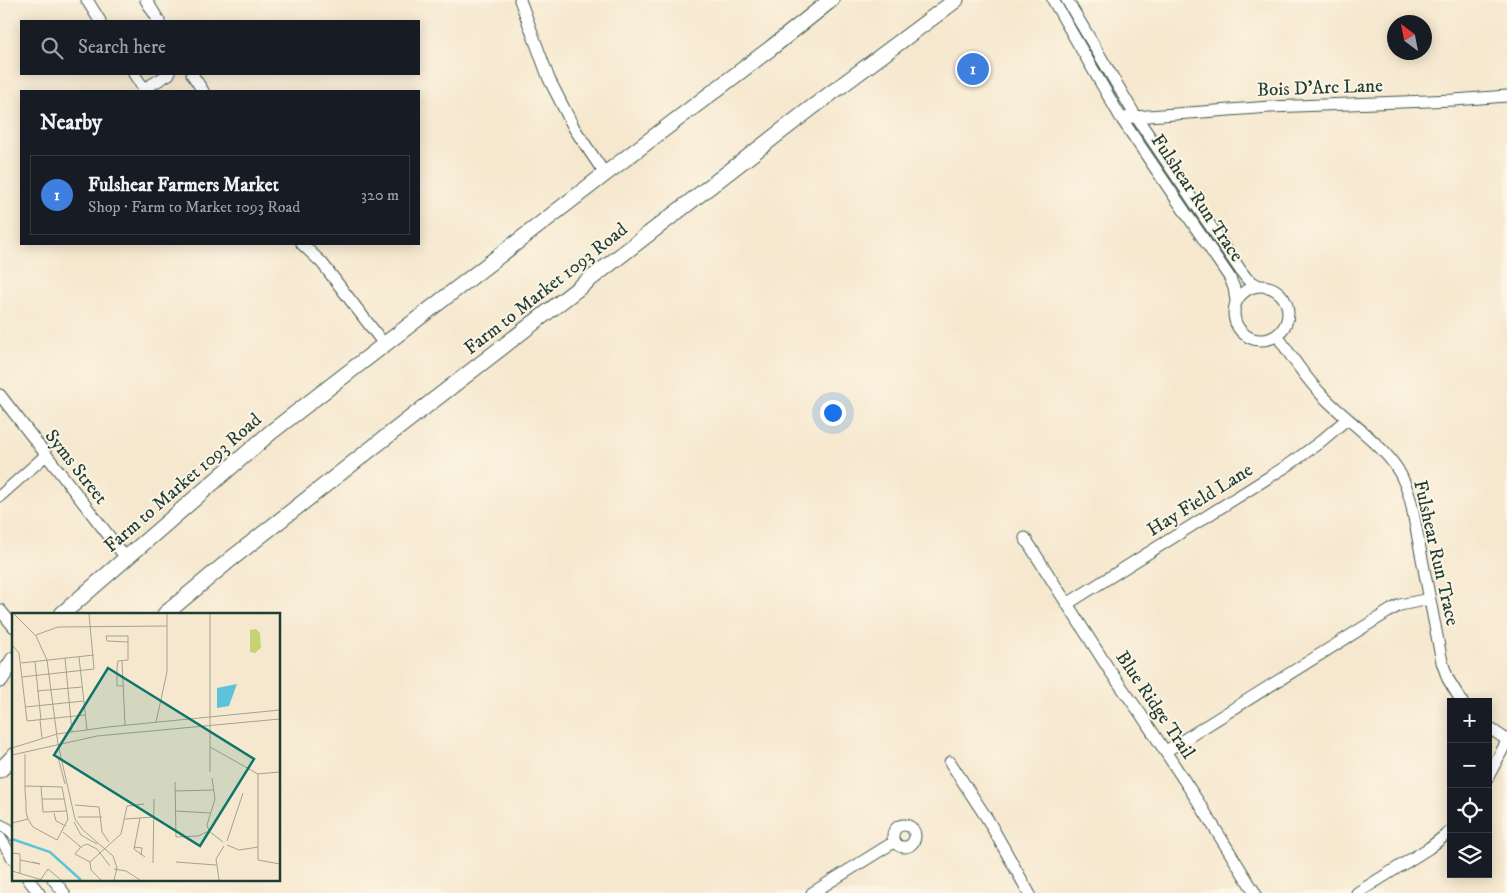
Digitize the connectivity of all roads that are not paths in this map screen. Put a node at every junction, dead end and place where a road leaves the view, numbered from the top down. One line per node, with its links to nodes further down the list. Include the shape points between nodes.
1 (87, 0): 8 (street)
2 (146, 0): 9 (street)
3 (520, 0): 19 (street, via 549,79 574,128)
4 (831, 0): 19 (main road, Farm to Market 1093 Road)
5 (956, 0): 35 (main road, Farm to Market 1093 Road, via 396,430)
6 (1053, 0): 18 (street)
7 (1067, 0): 17 (street)
8 (99, 20)
9 (158, 20)
10 (135, 75): 13 (street)
11 (167, 75): 14 (street)
12 (193, 75): 15 (street)
13 (144, 90)
14 (144, 90)
15 (202, 90)
16 (1507, 96): 17 (street, Bois D'Arc Lane)
17 (1135, 115): 18 (street, Bois D'Arc Lane); 21 (street, Fulshear Run Trace, via 1241,271)
18 (1121, 118): 22 (street, Fulshear Run Trace, via 1230,278)
19 (605, 174): 24 (main road, Farm to Market 1093 Road)
20 (303, 245): 24 (street, via 322,263)
21 (1259, 286): 22 (street, via 1246,291); 23 (street, via 1274,290 1285,300 1288,308 1286,323)
22 (1236, 302): 23 (street, via 1234,319 1244,334 1260,340)
23 (1277, 335): 26 (street, Fulshear Run Trace, via 1314,387)
24 (384, 344): 30 (main road, Farm to Market 1093 Road, via 270,433)
25 (0, 395): 27 (street, Syms Street)
26 (1347, 419): 31 (street, Fulshear Run Trace, via 1384,452 1406,486); 32 (street, Hay Field Lane, via 1290,464)
27 (45, 456): 28 (street); 30 (street, Syms Street)
28 (0, 496)
29 (1025, 538): 32 (street, Blue Ridge Trail)
30 (126, 558): 34 (main road, Farm to Market 1093 Road)
31 (1429, 599): 41 (street, Fulshear Run Trace, via 1442,662); 44 (street, via 1391,610)
32 (1067, 604): 44 (street, Blue Ridge Trail)
33 (0, 610): 36 (street)
34 (63, 613)
35 (166, 613)
36 (12, 625)
37 (12, 656): 39 (main road)
38 (12, 662): 40 (main road)
39 (0, 663)
40 (0, 680)
41 (1460, 698)
42 (1492, 730): 43 (street)
43 (1507, 740): 46 (street)
44 (1166, 751): 59 (street, Blue Ridge Trail)
45 (950, 762): 58 (street)
46 (1492, 769)
47 (0, 825): 48 (street)
48 (12, 833)
49 (1448, 833): 60 (street)
50 (0, 838): 52 (street)
51 (894, 842): 57 (street)
52 (12, 857)
53 (29, 880): 55 (street)
54 (54, 880): 56 (street)
55 (39, 893)
56 (64, 893)
57 (812, 893)
58 (1029, 893)
59 (1255, 893)
60 (1357, 893)

